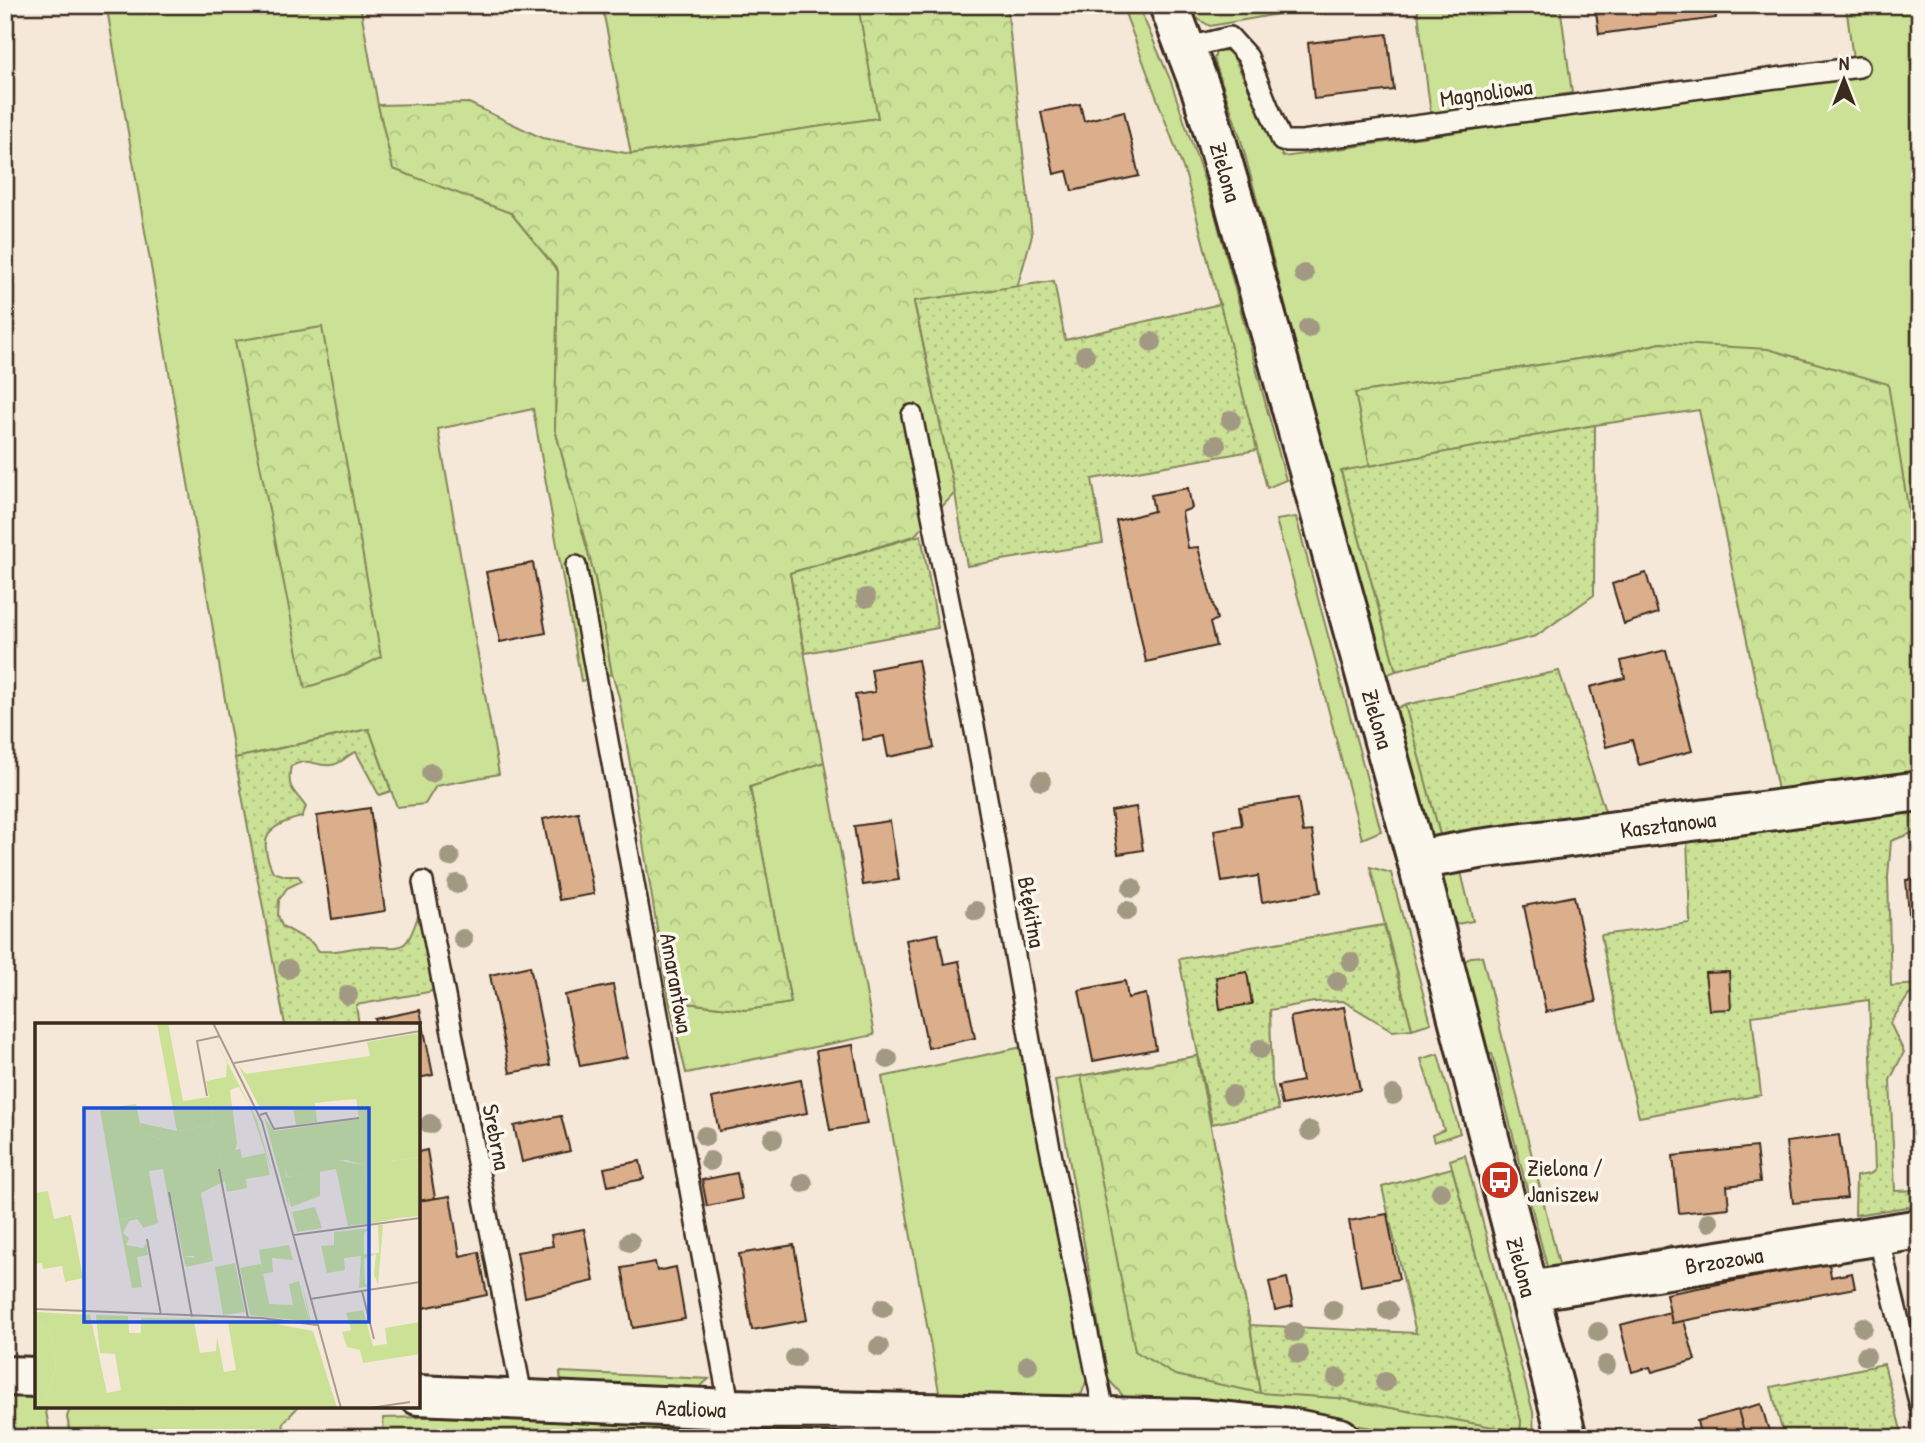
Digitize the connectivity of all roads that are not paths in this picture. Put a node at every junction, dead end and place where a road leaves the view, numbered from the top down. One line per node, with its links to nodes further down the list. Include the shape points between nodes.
1 (1169, 5): 2 (street, Zielona)
2 (1185, 48): 3 (lane, Magnoliowa, via 1230,37 1248,57 1282,141); 7 (street, Zielona, via 1234,201)
3 (1859, 67)
4 (912, 415): 18 (lane, Błękitna, via 1043,1114)
5 (576, 566): 17 (lane, Amarantowa)
6 (1920, 792): 7 (street, Kasztanowa)
7 (1417, 860): 11 (street, Zielona)
8 (423, 882): 15 (lane, Srebrna)
9 (1920, 1229): 10 (street, Brzozowa)
10 (1878, 1236): 11 (street, Brzozowa); 16 (lane)
11 (1529, 1291): 20 (street, Zielona)
12 (5, 1376): 13 (street)
13 (35, 1377)
14 (420, 1395): 15 (street, Azaliowa)
15 (523, 1401): 17 (street, Azaliowa)
16 (1920, 1406)
17 (730, 1409): 18 (street, Azaliowa)
18 (1105, 1417): 19 (street, Azaliowa, via 1244,1423)
19 (1340, 1438)
20 (1567, 1438)

